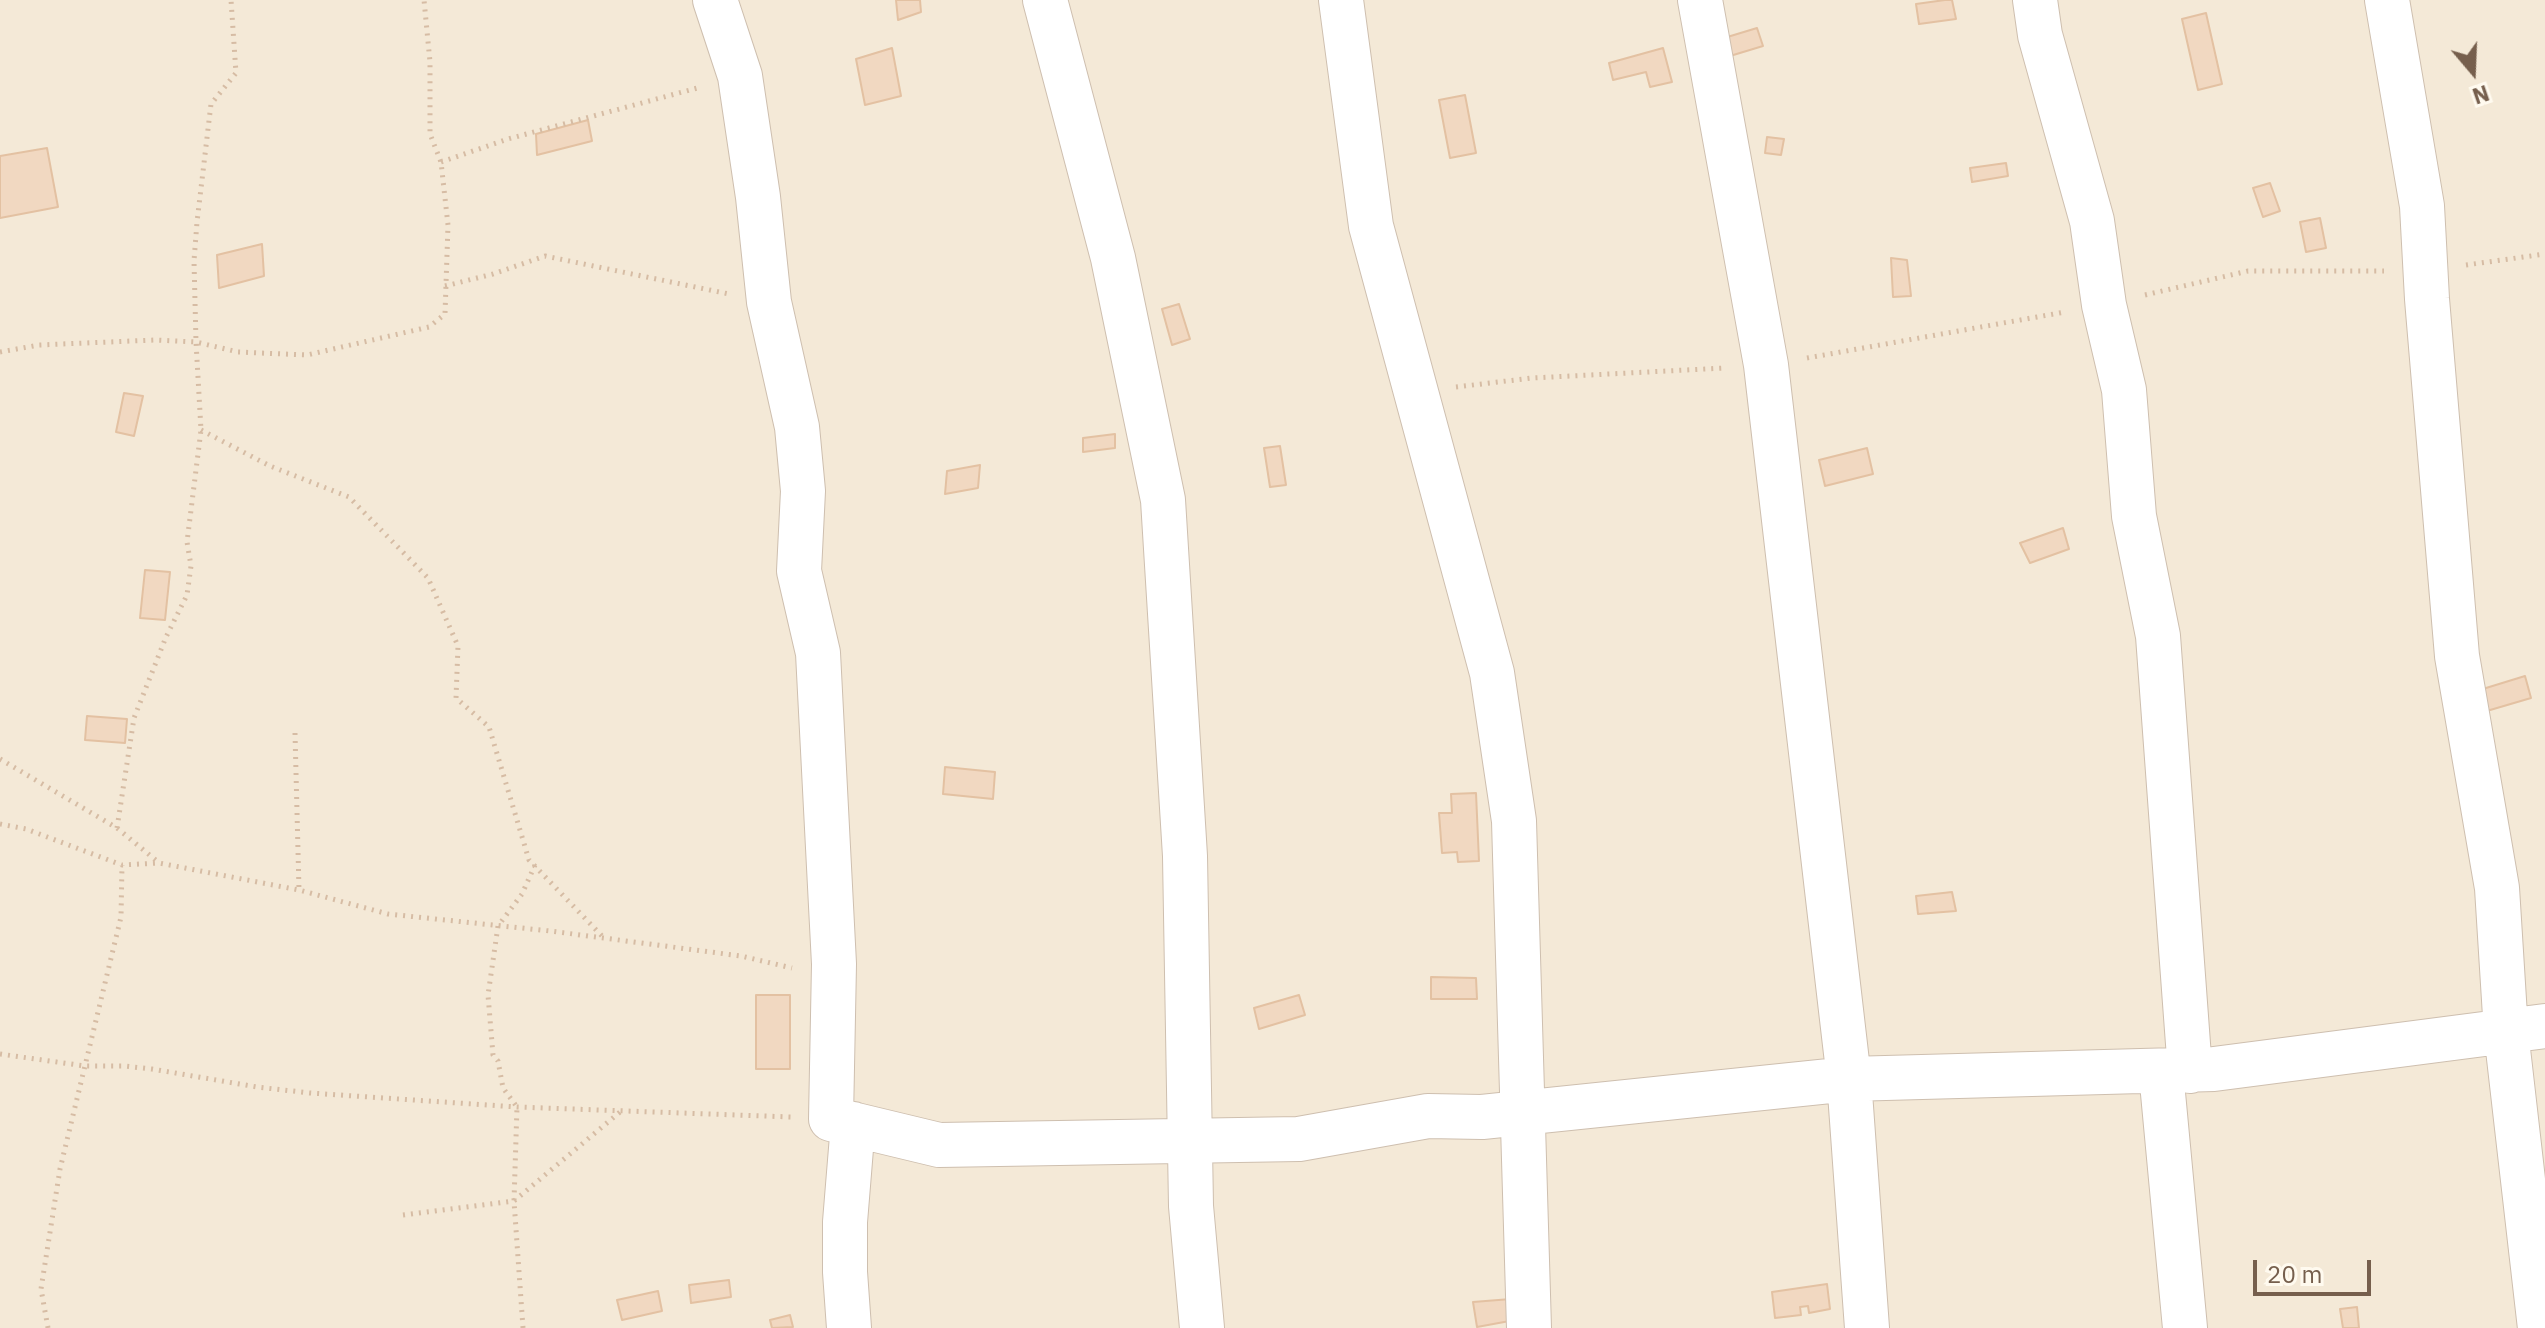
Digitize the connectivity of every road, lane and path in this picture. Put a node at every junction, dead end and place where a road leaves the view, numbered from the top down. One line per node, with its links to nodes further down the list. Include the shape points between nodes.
1 (231, 0): 16 (path, via 236,73 211,104 194,261)
2 (424, 0): 10 (path, via 430,134)
3 (715, 0): 9 (street)
4 (1045, 0): 41 (street, via 1113,258 1163,500 1185,856)
5 (1341, 0): 19 (street, via 1371,226)
6 (1700, 0): 18 (street)
7 (2035, 0): 15 (street, via 2092,221)
8 (2387, 0): 12 (street, via 2422,206)
9 (740, 76): 10 (path); 14 (street)
10 (441, 162): 13 (path, via 448,225)
11 (2545, 254): 12 (path)
12 (2425, 270): 15 (path, via 2248,271); 32 (street, via 2457,656)
13 (445, 286): 14 (path, via 545,256); 16 (path, via 445,314 429,327 320,352 250,353)
14 (769, 302): 40 (street, via 797,427 803,491 799,571 818,653)
15 (2104, 305): 18 (path); 35 (street, via 2124,390 2134,516 2158,636)
16 (196, 342): 17 (path, via 82,342); 20 (path)
17 (0, 352)
18 (1766, 365): 19 (path, via 1532,378); 36 (street)
19 (1415, 391): 39 (street, via 1492,673 1499,717 1514,821)
20 (201, 430): 24 (path, via 187,542 187,595 134,718); 27 (path, via 270,466 349,497 428,578 458,646 456,698 489,727 529,860)
21 (295, 733): 28 (path)
22 (0, 759): 24 (path)
23 (0, 824): 26 (path)
24 (117, 828): 25 (path)
25 (159, 863): 26 (path); 28 (path)
26 (122, 865): 34 (path, via 121,917)
27 (535, 865): 29 (path); 30 (path)
28 (299, 890): 29 (path, via 388,914)
29 (498, 926): 30 (path); 37 (path, via 488,995 493,1055 503,1088)
30 (604, 938): 31 (path)
31 (794, 968)
32 (2526, 1029): 35 (street); 51 (street)
33 (0, 1054): 34 (path)
34 (85, 1066): 37 (path, via 152,1069 293,1092); 44 (path, via 60,1169 41,1289)
35 (2175, 1072): 36 (street); 50 (street)
36 (1849, 1079): 39 (street); 49 (street)
37 (517, 1107): 38 (path); 42 (path)
38 (621, 1111): 40 (path); 42 (path)
39 (1522, 1113): 41 (street, via 1428,1116 1299,1139); 48 (street)
40 (842, 1121): 41 (street, via 939,1145); 46 (street)
41 (1191, 1141): 47 (street)
42 (514, 1201): 43 (path); 45 (path)
43 (403, 1215)
44 (48, 1328)
45 (523, 1328)
46 (849, 1328)
47 (1202, 1328)
48 (1529, 1328)
49 (1867, 1328)
50 (2185, 1328)
51 (2540, 1328)

